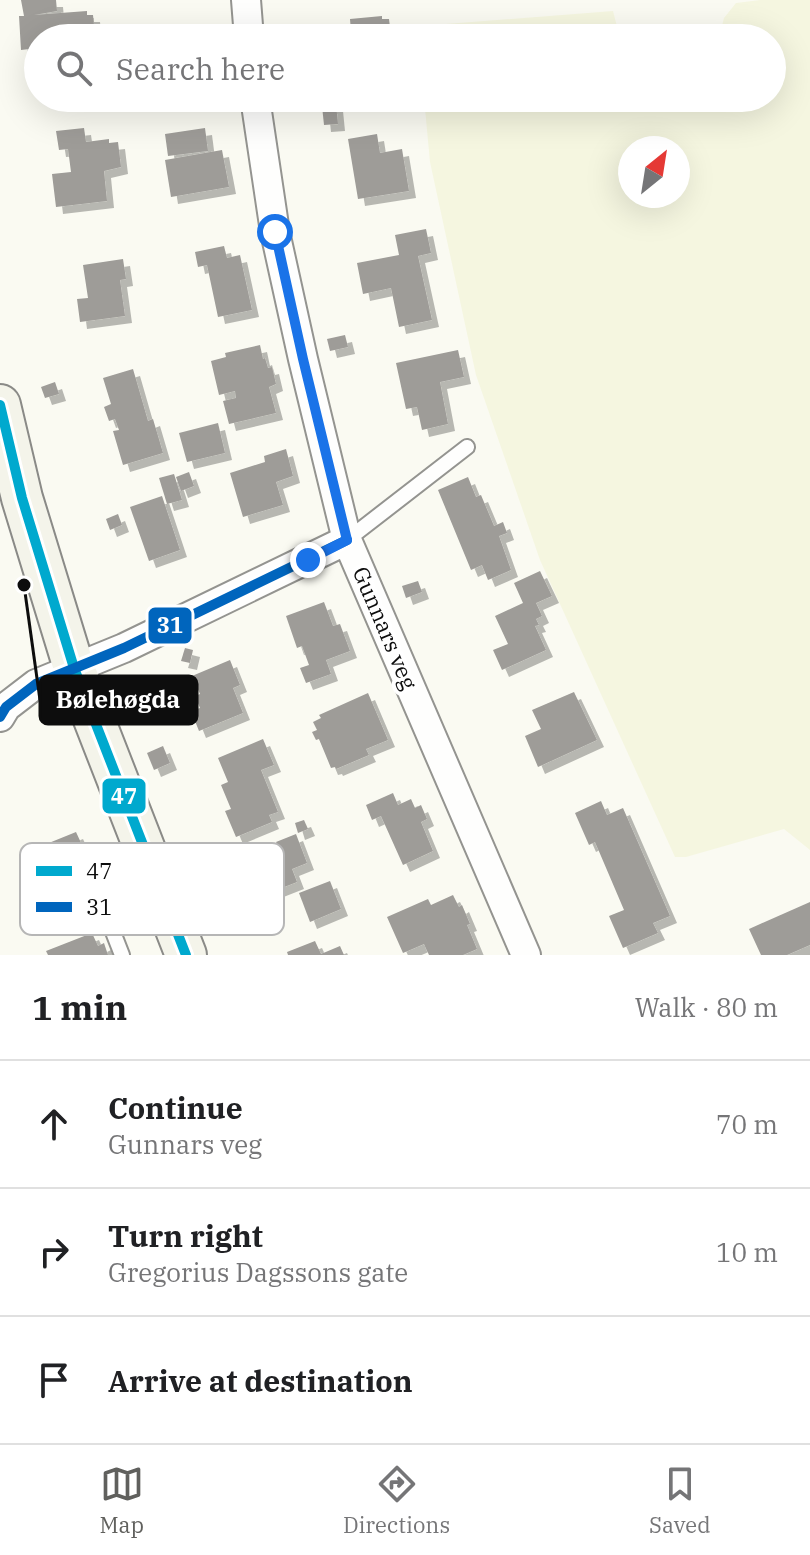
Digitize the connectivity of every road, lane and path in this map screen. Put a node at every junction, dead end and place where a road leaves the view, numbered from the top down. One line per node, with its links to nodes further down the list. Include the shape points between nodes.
1 (246, 0): 2 (street)
2 (248, 24)
3 (257, 112): 6 (street, Gunnars veg, via 275,232)
4 (0, 405): 7 (street, via 16,499)
5 (467, 447): 6 (lane)
6 (347, 540): 7 (street); 14 (street, Gunnars veg)
7 (74, 668): 8 (street, via 36,684); 9 (street)
8 (2, 710)
9 (142, 843)
10 (114, 935): 12 (lane)
11 (178, 935): 13 (street)
12 (122, 955)
13 (186, 955)
14 (526, 955)

